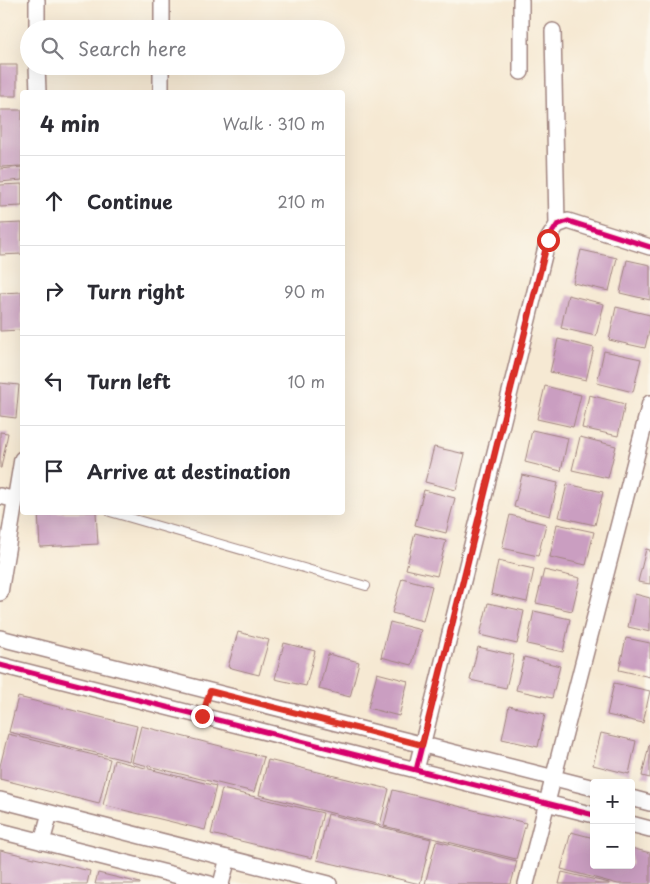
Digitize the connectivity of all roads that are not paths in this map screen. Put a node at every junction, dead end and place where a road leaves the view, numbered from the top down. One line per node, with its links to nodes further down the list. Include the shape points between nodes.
1 (37, 0): 4 (street)
2 (162, 0): 5 (street)
3 (521, 0): 7 (street)
4 (37, 20)
5 (162, 20)
6 (553, 31): 12 (street)
7 (522, 72)
8 (37, 75): 10 (street)
9 (161, 75): 11 (street)
10 (38, 90)
11 (161, 90)
12 (557, 225): 13 (street, via 568,220); 24 (street, via 548,240)
13 (650, 247)
14 (650, 404): 26 (street)
15 (19, 491): 16 (street); 19 (street)
16 (0, 496)
17 (120, 515): 18 (lane)
18 (366, 586)
19 (0, 593)
20 (0, 638): 22 (street)
21 (0, 665): 23 (street)
22 (210, 691): 23 (street); 24 (street)
23 (202, 716): 25 (street)
24 (422, 745): 25 (street); 26 (street)
25 (416, 770): 31 (street)
26 (554, 778): 27 (street); 31 (street)
27 (590, 787)
28 (635, 799): 30 (street)
29 (0, 800): 32 (street)
30 (650, 802)
31 (547, 803): 33 (street); 42 (street)
32 (50, 813): 37 (street); 38 (street)
33 (590, 814)
34 (635, 825): 35 (street)
35 (650, 829)
36 (0, 831): 37 (street)
37 (42, 842): 39 (street)
38 (228, 858): 40 (street); 41 (street)
39 (210, 884)
40 (221, 884)
41 (329, 884)
42 (526, 884)

